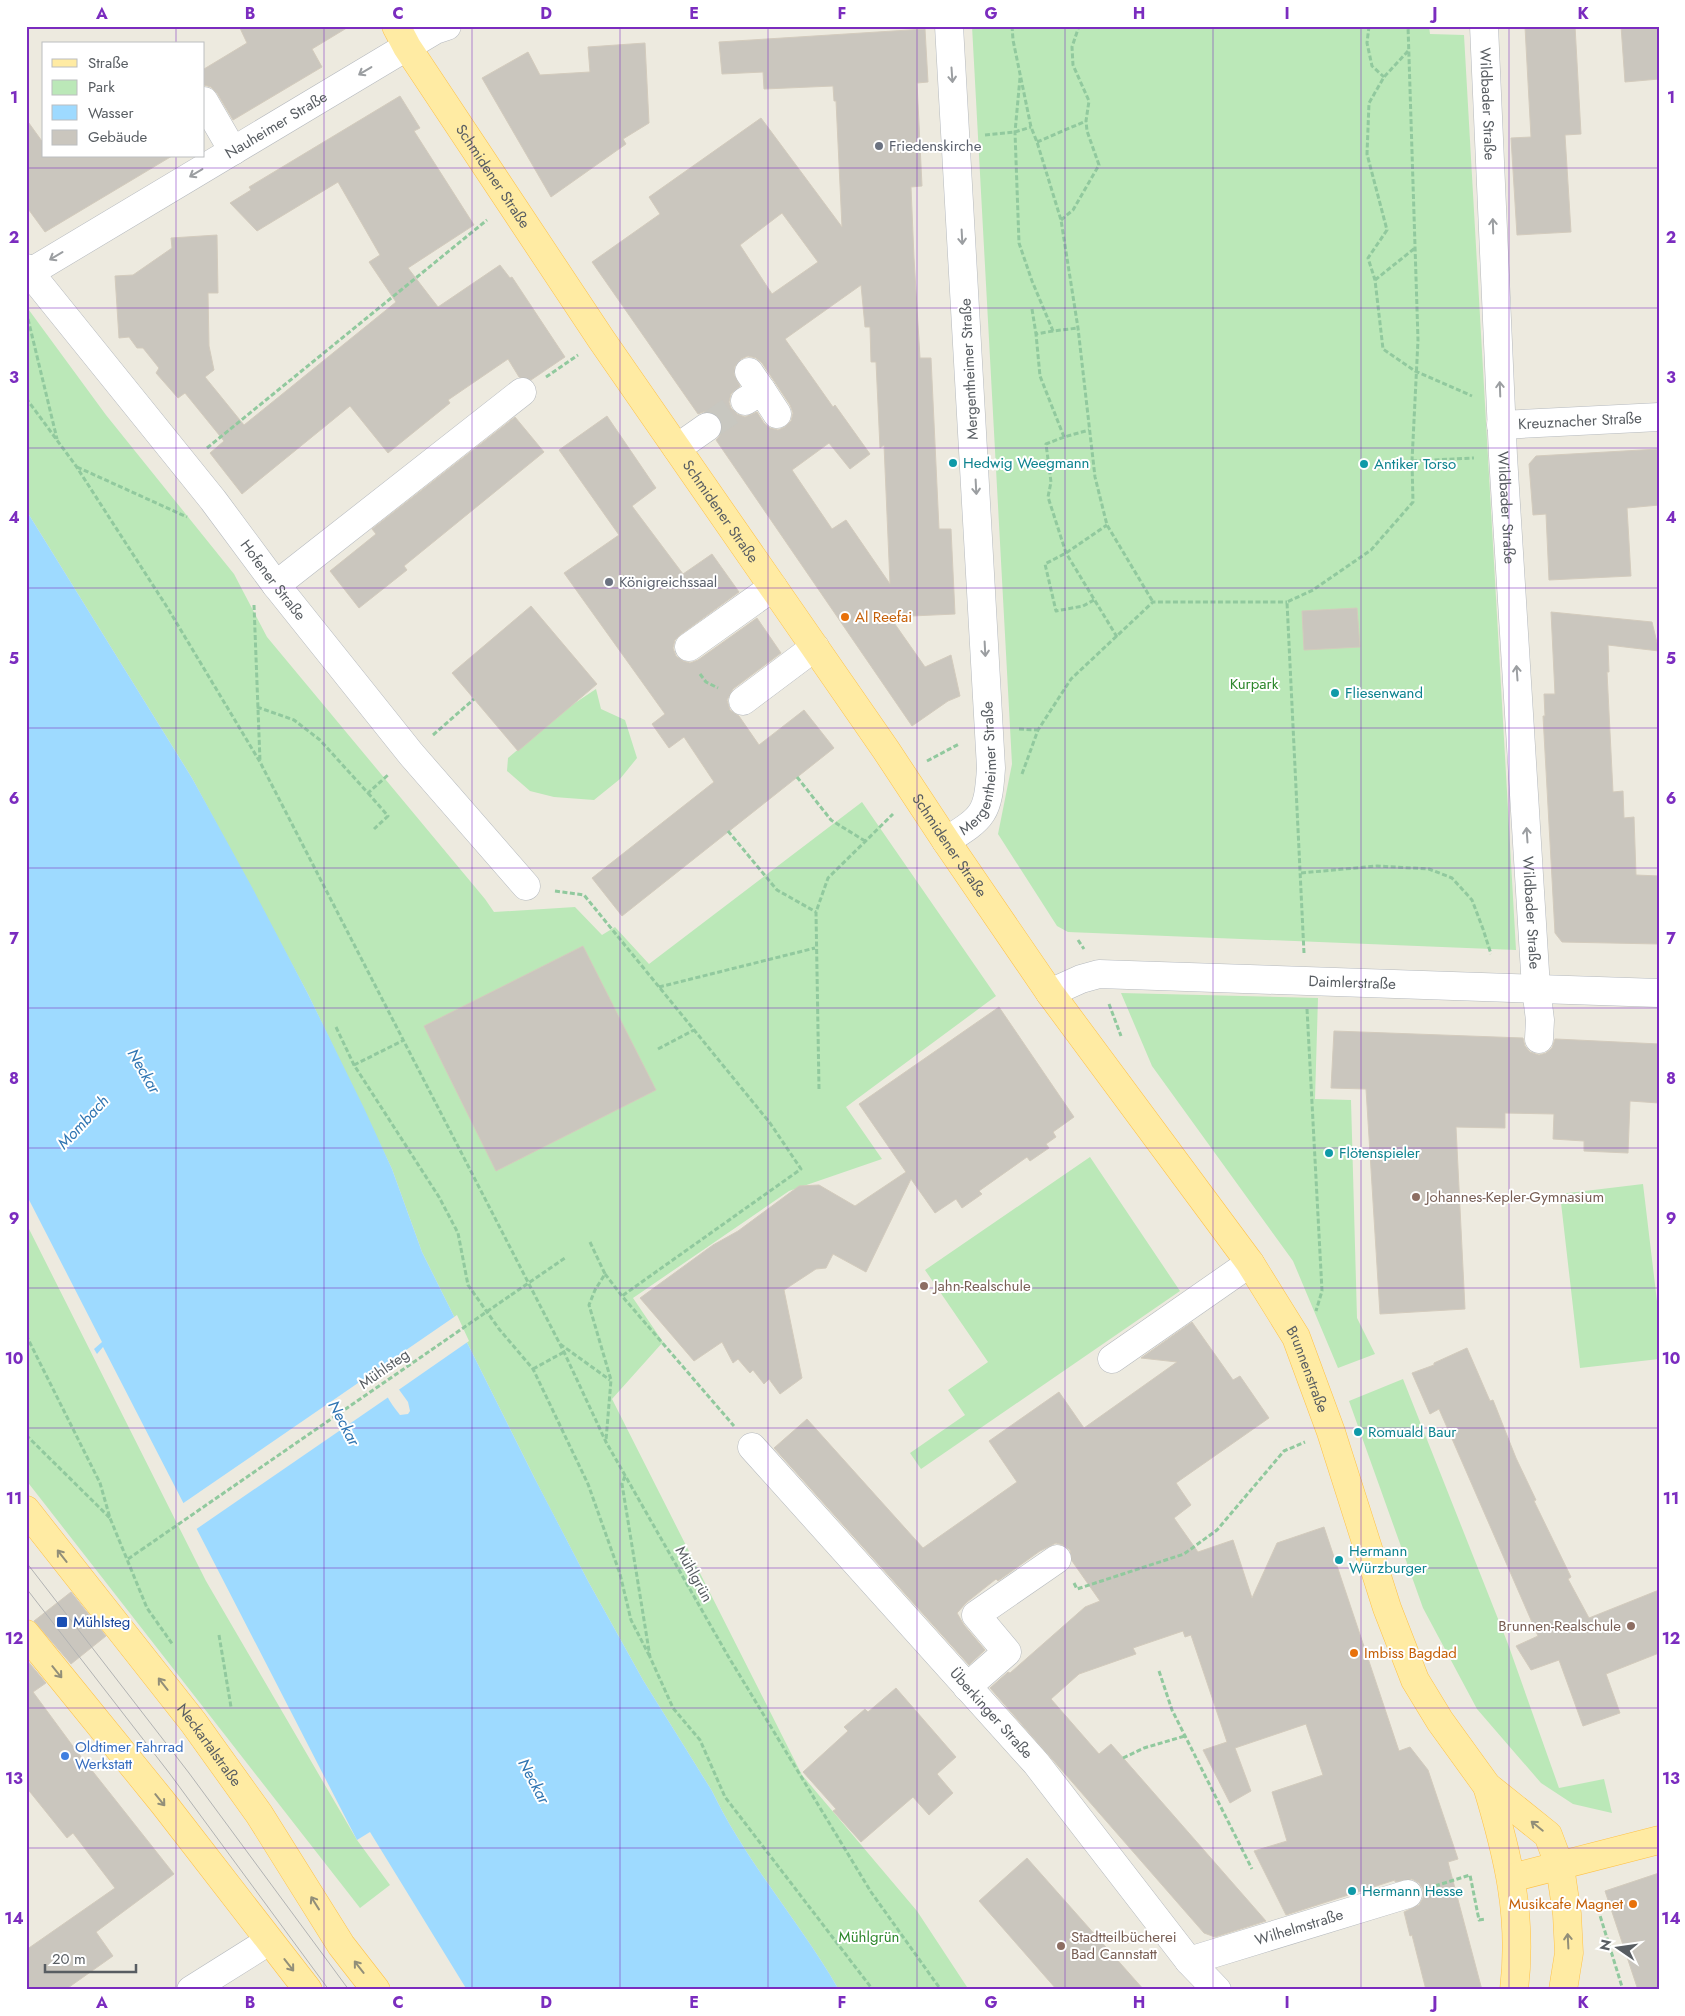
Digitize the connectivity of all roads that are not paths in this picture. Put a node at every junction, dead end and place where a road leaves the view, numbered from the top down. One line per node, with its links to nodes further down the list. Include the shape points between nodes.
1 (447, 26): 4 (street, Nauheimer Straße)
2 (949, 26): 20 (street, Mergentheimer Straße, one-way to 20, via 991,768 989,796 979,818)
3 (1484, 26): 12 (street, Wildbader Straße, one-way to 3)
4 (402, 36): 6 (street, Nauheimer Straße, one-way to 6); 14 (main road, Schmidener Straße, via 601,339)
5 (205, 103): 6 (street)
6 (233, 150): 7 (street, Nauheimer Straße, one-way to 7)
7 (28, 271): 15 (street, Hofener Straße, via 214,500)
8 (752, 388): 10 (street)
9 (522, 392): 15 (street)
10 (777, 414)
11 (1659, 417): 12 (street, Kreuznacher Straße)
12 (1501, 425): 22 (street, Wildbader Straße, one-way to 12)
13 (707, 428): 14 (street)
14 (677, 448): 16 (main road, Schmidener Straße)
15 (274, 582): 21 (street, Hofener Straße, via 411,754)
16 (773, 587): 17 (main road, Schmidener Straße); 18 (street)
17 (815, 647): 19 (street); 20 (main road, Schmidener Straße)
18 (689, 648)
19 (743, 701)
20 (946, 841): 23 (main road, Schmidener Straße)
21 (526, 886)
22 (1536, 988): 23 (street, Daimlerstraße, via 1099,974); 24 (street, Daimlerstraße); 25 (street, Wildbader Straße)
23 (1050, 993): 26 (main road, Brunnenstraße)
24 (1659, 993)
25 (1539, 1039)
26 (1250, 1263): 27 (street); 33 (main road, Brunnenstraße, via 1296,1338 1331,1432 1387,1608 1415,1680)
27 (1112, 1359)
28 (752, 1447): 32 (street, Überkinger Straße)
29 (26, 1510): 42 (main road, Neckartalstraße, one-way to 29, via 341,1945 258,1814 203,1736)
30 (1057, 1559): 32 (street, via 976,1615 1007,1652)
31 (26, 1634): 38 (main road, one-way to 38, via 164,1804)
32 (967, 1687): 39 (street, Überkinger Straße, via 1036,1763)
33 (1487, 1786): 35 (main road, Brunnenstraße, one-way to 33, via 1548,1835); 36 (main road, Brunnenstraße)
34 (1659, 1840): 35 (main road)
35 (1560, 1867): 36 (main road); 45 (main road, Brunnenstraße, one-way to 35, via 1569,1953)
36 (1511, 1878): 44 (main road, Brunnenstraße, via 1516,1913)
37 (1408, 1894): 39 (street, Wilhelmstraße)
38 (269, 1941): 40 (street); 41 (main road, one-way to 41)
39 (1189, 1961): 43 (street, Überkinger Straße)
40 (191, 1990)
41 (308, 1990)
42 (376, 1990)
43 (1217, 1990)
44 (1514, 1990)
45 (1563, 1990)

